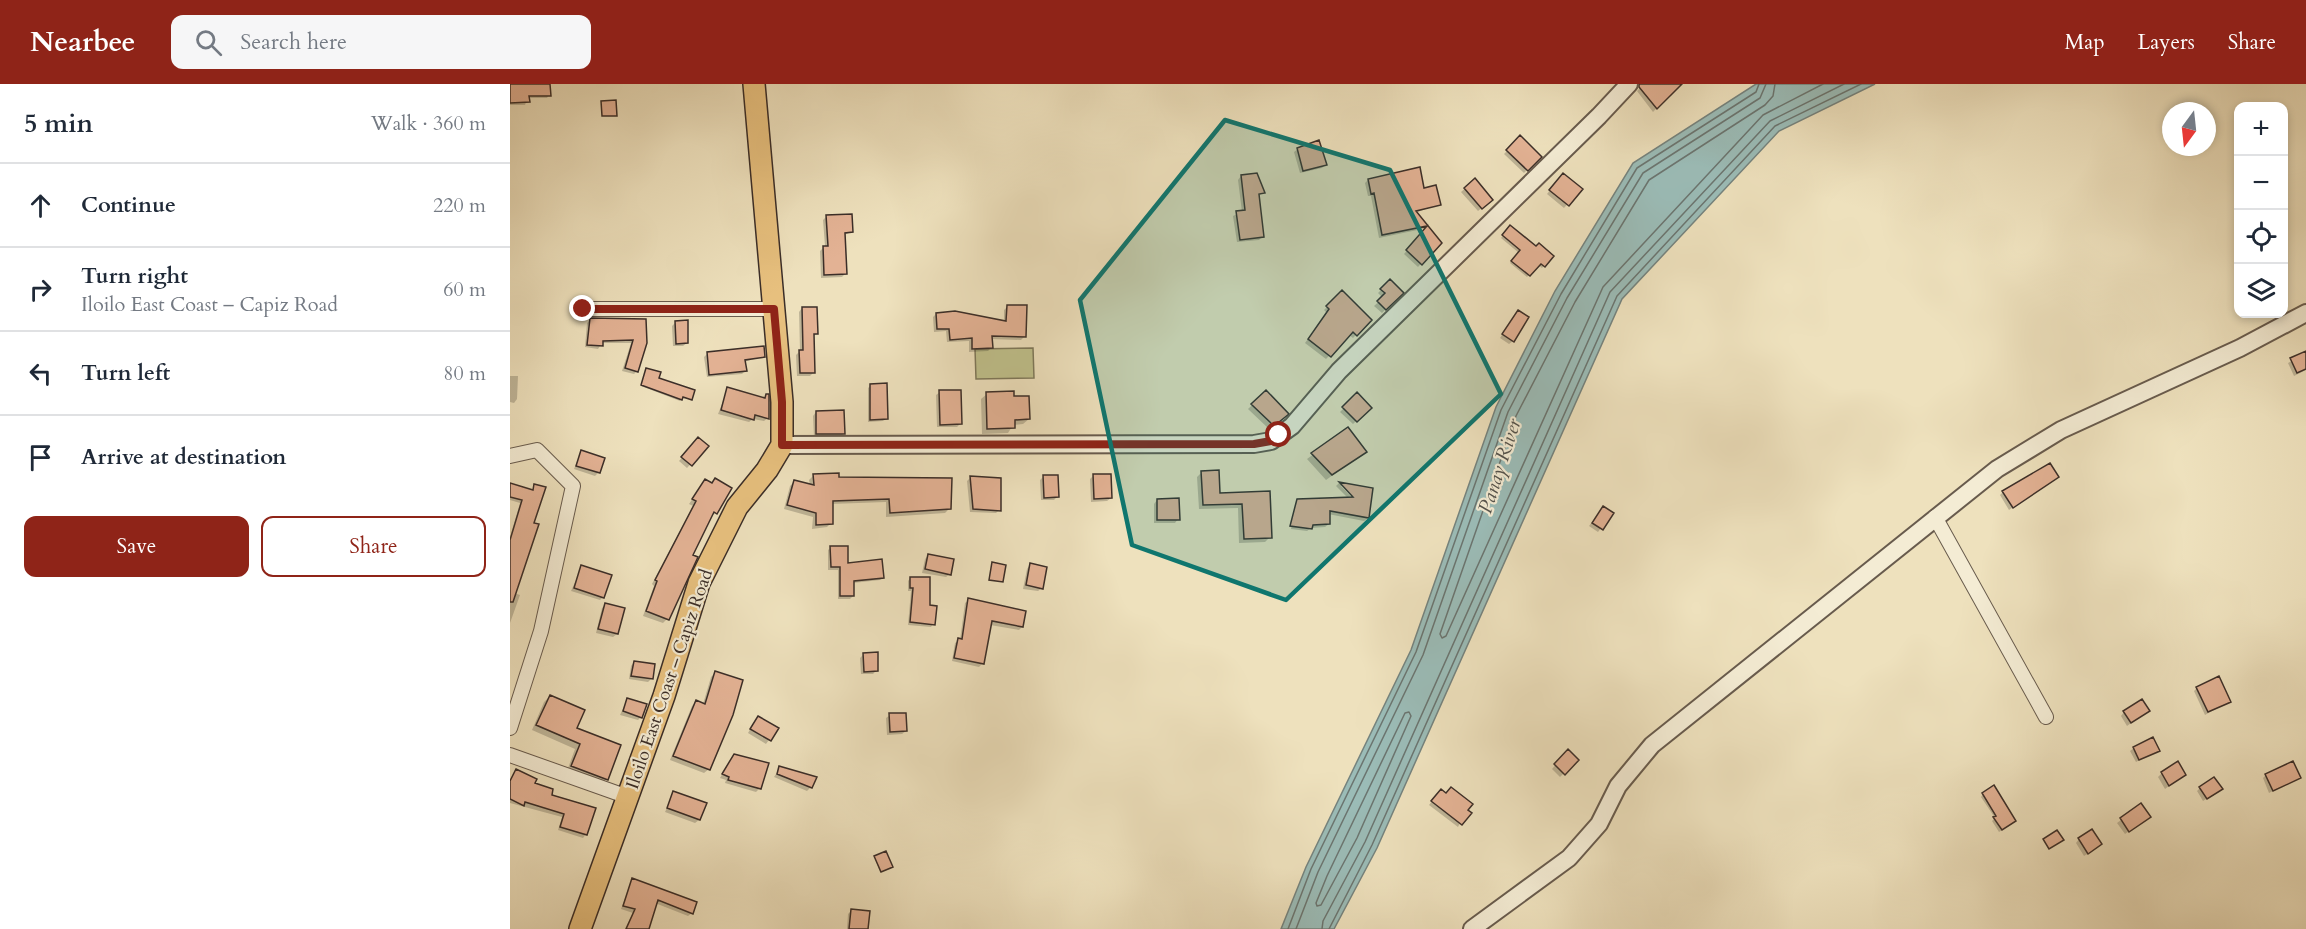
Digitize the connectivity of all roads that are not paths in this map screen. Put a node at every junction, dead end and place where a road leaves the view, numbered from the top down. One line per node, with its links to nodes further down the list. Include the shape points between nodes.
1 (754, 84): 4 (main road)
2 (1629, 84): 6 (street, via 1339,371 1292,426 1271,441)
3 (583, 309): 4 (street)
4 (774, 309): 6 (main road)
5 (2306, 313): 8 (street, via 2240,348 2061,430 1996,469)
6 (782, 445): 12 (main road, Iloilo East Coast – Capiz Road, via 737,507 699,583)
7 (510, 456): 10 (street, via 537,450 573,486 541,631)
8 (1935, 517): 9 (street); 14 (street, via 1652,744 1618,786 1599,824 1569,858)
9 (2046, 717)
10 (510, 728)
11 (510, 755): 12 (street)
12 (628, 797): 13 (main road, Iloilo East Coast – Capiz Road)
13 (580, 929)
14 (1472, 929)

